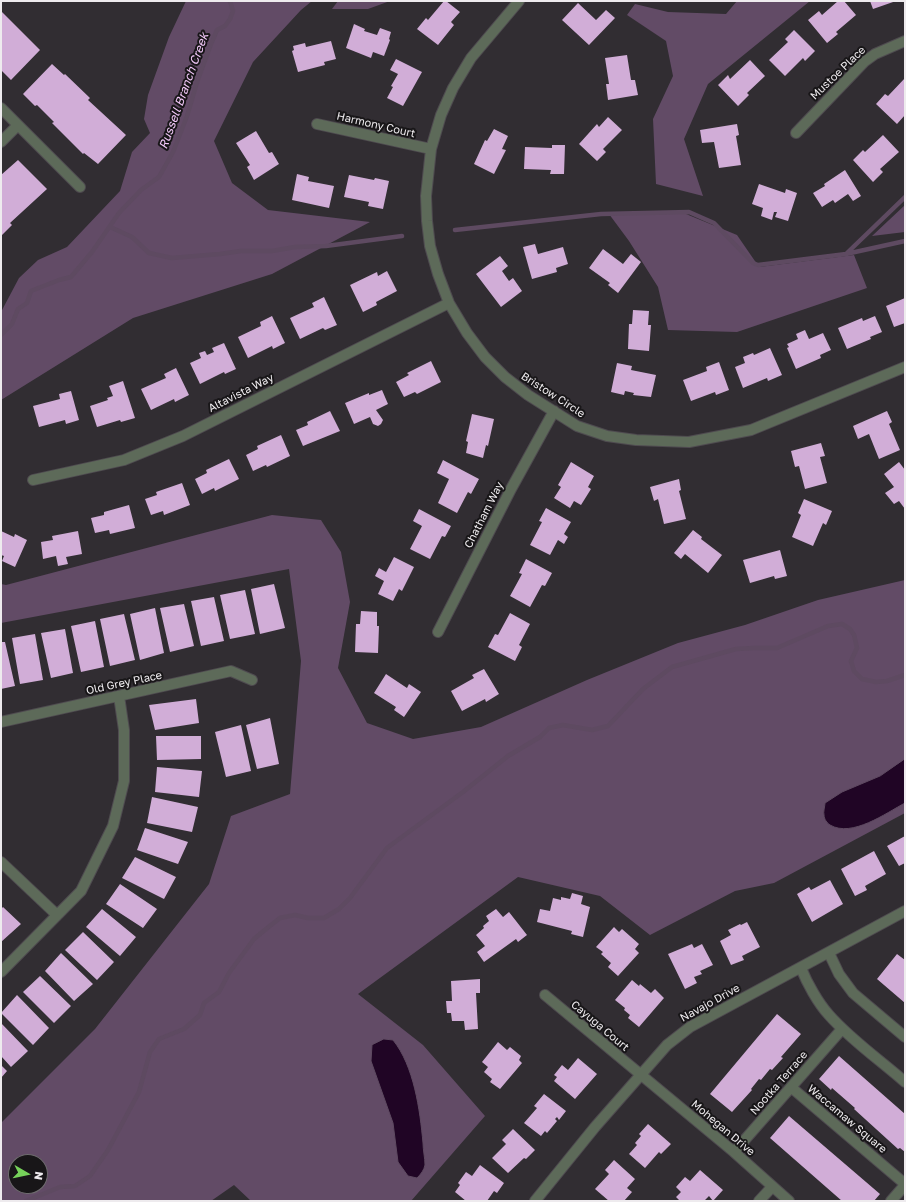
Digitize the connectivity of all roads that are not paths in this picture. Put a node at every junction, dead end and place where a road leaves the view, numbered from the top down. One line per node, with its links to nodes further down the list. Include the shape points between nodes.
1 (519, 1): 8 (street, Bristow Circle, via 471,58 441,115)
2 (905, 41): 6 (street, Mustoe Place, via 875,54 864,62)
3 (1, 108): 5 (street)
4 (317, 124): 8 (street, Harmony Court)
5 (18, 125): 7 (street); 9 (street)
6 (796, 133)
7 (1, 142)
8 (430, 150): 10 (street, Bristow Circle, via 426,196 430,246)
9 (80, 187)
10 (449, 303): 12 (street, Bristow Circle, via 467,334 485,357 528,395); 13 (street, Altavista Way, via 183,436 124,460)
11 (905, 367): 12 (street, Bristow Circle, via 751,430 689,442 607,436 577,426)
12 (554, 411): 14 (street, Chatham Way)
13 (33, 480)
14 (438, 632)
15 (252, 680): 16 (street, Old Grey Place, via 231,671)
16 (119, 696): 17 (street, Old Grey Place); 20 (street, via 124,730 124,781 113,826 81,891)
17 (1, 722)
18 (1, 862): 20 (street)
19 (905, 911): 21 (street, Navajo Drive)
20 (57, 915): 23 (street)
21 (829, 953): 22 (street, Navajo Drive); 26 (street, via 839,974 853,993)
22 (801, 968): 25 (street, via 808,984 828,1014); 27 (street, Navajo Drive, via 690,1027 667,1045)
23 (1, 972)
24 (545, 995): 27 (street, Cayuga Court)
25 (842, 1029): 28 (street); 29 (street, Nootka Terrace)
26 (905, 1037)
27 (640, 1075): 30 (street, Mohegan Drive); 33 (street, Navajo Drive)
28 (905, 1082)
29 (792, 1088): 30 (street, Nootka Terrace); 31 (street, Waccamaw Square)
30 (734, 1152): 32 (street, Mohegan Drive)
31 (905, 1184): 36 (street)
32 (772, 1187): 34 (street); 35 (street, Mohegan Drive)
33 (535, 1201)
34 (759, 1201)
35 (789, 1201)
36 (892, 1201)

